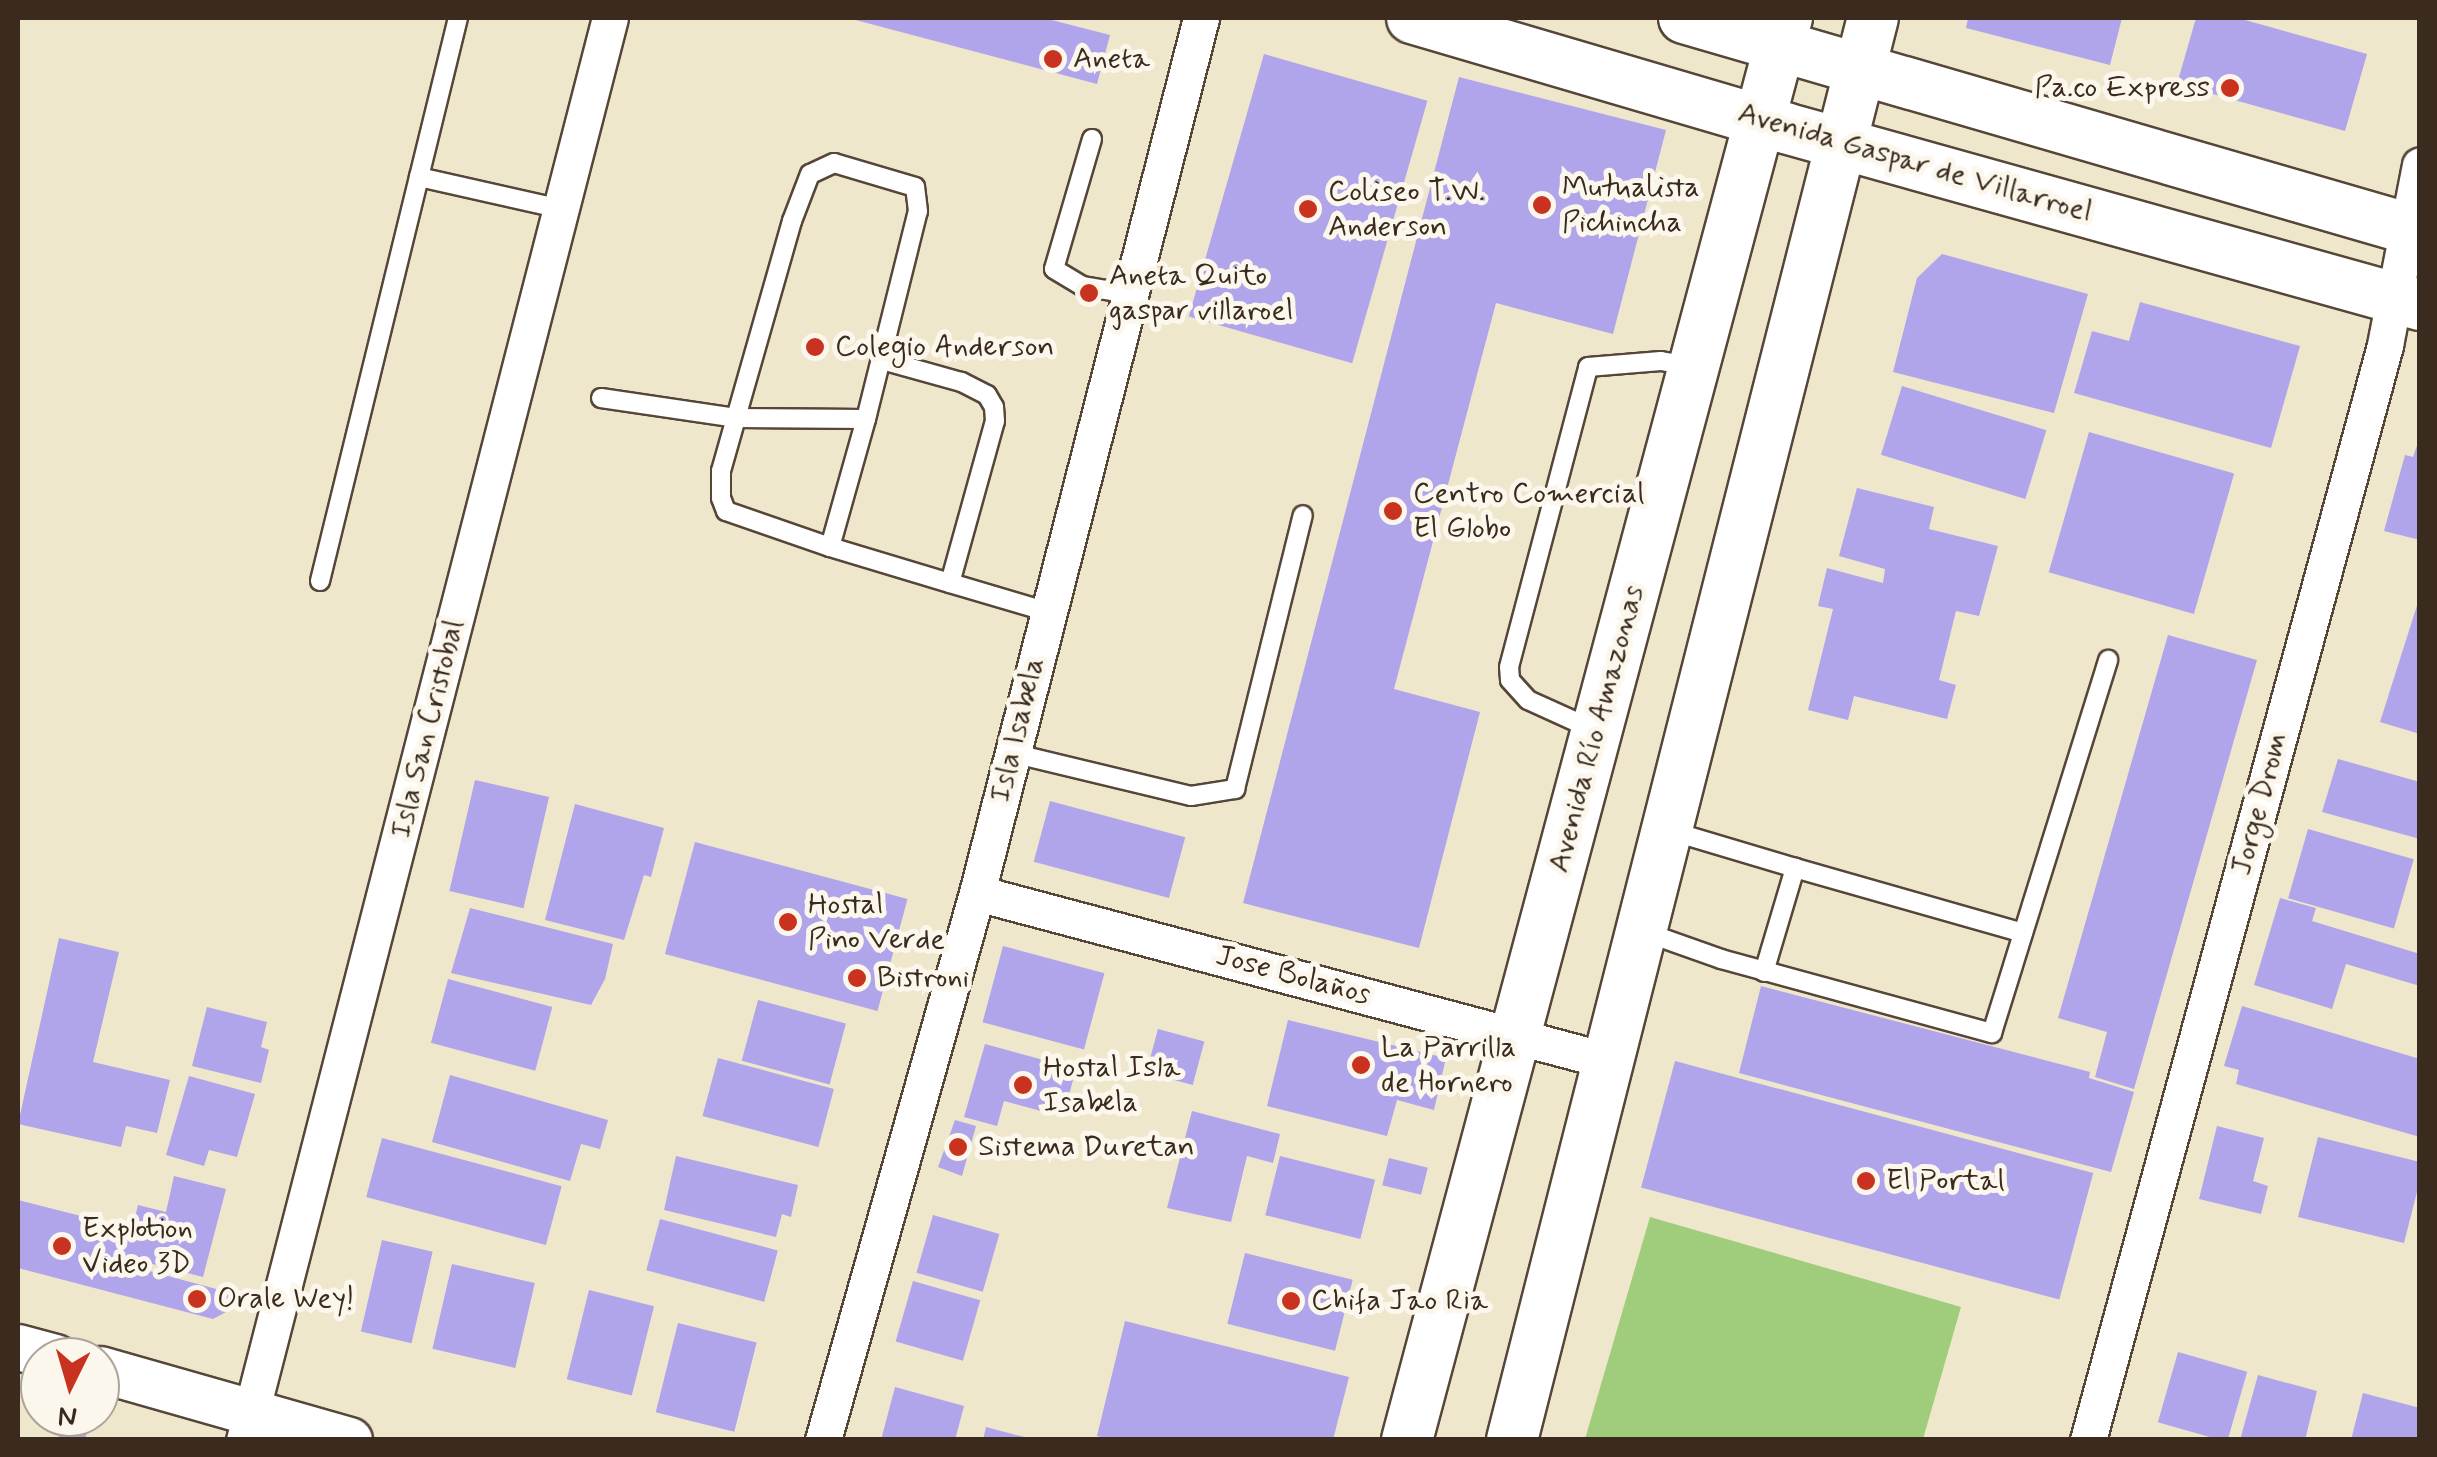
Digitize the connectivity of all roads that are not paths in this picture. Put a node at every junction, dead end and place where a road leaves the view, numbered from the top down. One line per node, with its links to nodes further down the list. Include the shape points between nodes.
1 (458, 18): 13 (lane)
2 (610, 18): 14 (street, Isla San Cristobal)
3 (1201, 18): 16 (street, Isla Isabela)
4 (1412, 18): 9 (main road, Avenida Gaspar de Villarroel)
5 (1684, 18): 7 (main road)
6 (1873, 18): 8 (main road)
7 (1783, 31): 8 (main road); 9 (main road, Avenida Río Amazonas)
8 (1858, 68): 11 (main road); 15 (main road)
9 (1759, 120): 11 (main road, Avenida Gaspar de Villarroel); 19 (main road, Avenida Río Amazonas)
10 (1092, 138): 16 (lane, via 1054,270 1082,286)
11 (1840, 143): 17 (main road, Avenida Gaspar de Villarroel); 31 (main road)
12 (2420, 166): 15 (street, Jorge Drom)
13 (419, 176): 14 (lane); 25 (lane)
14 (561, 209): 40 (street, Isla San Cristobal)
15 (2412, 230): 17 (street, Jorge Drom)
16 (1130, 294): 27 (street, Isla Isabela)
17 (2407, 301): 45 (street, Jorge Drom)
18 (882, 360): 21 (lane, via 919,198 915,187 834,163 820,166 810,174 792,221); 22 (lane); 26 (lane, via 961,382 987,395 994,407)
19 (1694, 367): 29 (main road, Avenida Río Amazonas); 29 (lane, via 1588,366 1509,667 1510,680 1528,700)
20 (601, 398): 21 (lane)
21 (736, 418): 22 (lane); 24 (lane, via 722,471 726,511)
22 (866, 419): 24 (lane)
23 (1303, 516): 30 (lane, via 1235,789 1190,796)
24 (830, 547): 26 (lane)
25 (320, 581)
26 (950, 583): 27 (lane)
27 (1048, 612): 30 (street, Isla Isabela)
28 (2108, 660): 35 (lane)
29 (1596, 731): 37 (main road, Avenida Río Amazonas)
30 (1012, 753): 33 (street, Isla Isabela)
31 (1667, 830): 32 (lane); 34 (main road)
32 (1796, 868): 35 (lane); 36 (lane)
33 (977, 894): 37 (street, Jose Bolaños); 42 (street, Isla Isabela)
34 (1642, 931): 36 (lane); 38 (main road)
35 (2023, 933): 36 (lane, via 1988,1035)
36 (1764, 972)
37 (1517, 1034): 38 (street, Jose Bolaños); 43 (main road, Avenida Río Amazonas)
38 (1609, 1061): 44 (main road)
39 (120, 1377): 40 (street)
40 (248, 1426): 41 (street)
41 (349, 1440)
42 (823, 1440)
43 (1407, 1440)
44 (1512, 1440)
45 (2088, 1440)

